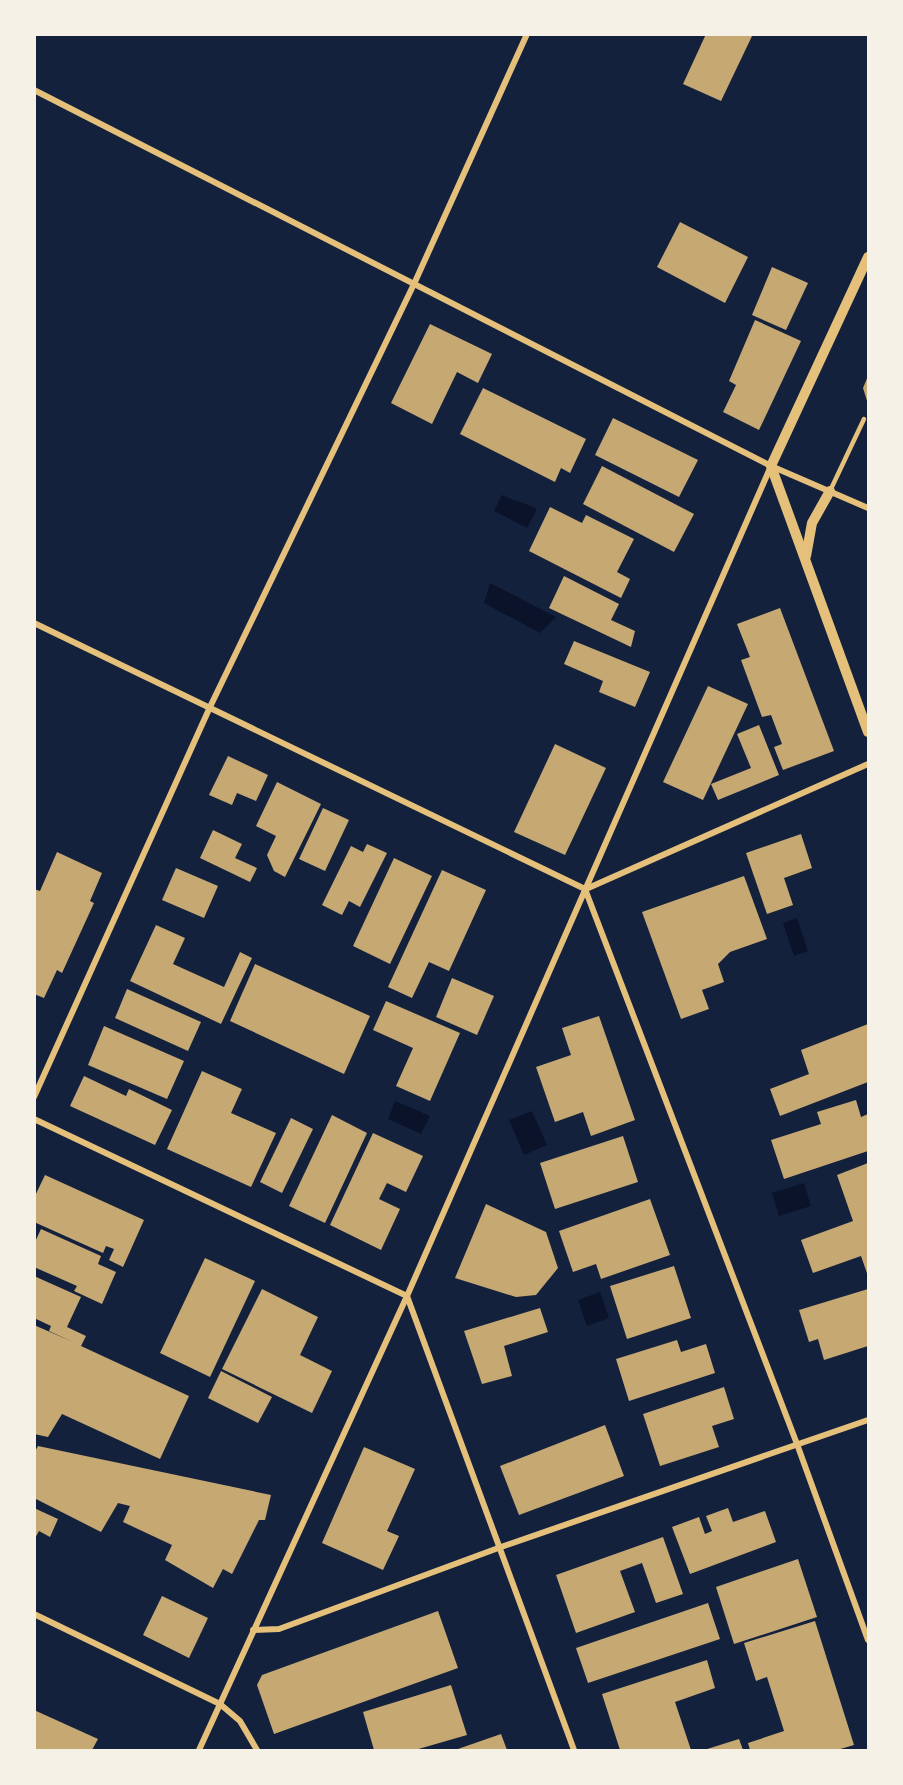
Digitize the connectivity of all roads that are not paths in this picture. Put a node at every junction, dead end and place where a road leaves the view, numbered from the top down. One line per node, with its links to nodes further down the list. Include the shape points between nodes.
1 (527, 34): 4 (street)
2 (34, 90): 4 (street)
3 (868, 257): 6 (street)
4 (414, 284): 6 (street); 11 (street)
5 (864, 419): 7 (lane)
6 (771, 466): 7 (street); 9 (street); 14 (street)
7 (830, 491): 8 (street); 9 (street, via 812,523)
8 (868, 508)
9 (806, 559): 12 (street)
10 (34, 623): 11 (street)
11 (210, 707): 14 (street); 15 (street)
12 (868, 732)
13 (868, 764): 14 (street)
14 (585, 890): 17 (street); 19 (street)
15 (34, 1097)
16 (34, 1119): 17 (street)
17 (407, 1296): 20 (street); 22 (street)
18 (868, 1420): 19 (street)
19 (797, 1444): 20 (street); 23 (street)
20 (501, 1548): 22 (street, via 279,1629); 27 (street)
21 (34, 1614): 24 (street)
22 (253, 1630): 24 (street)
23 (868, 1640)
24 (220, 1704): 25 (street); 26 (street, via 240,1721)
25 (199, 1750)
26 (257, 1750)
27 (574, 1750)

